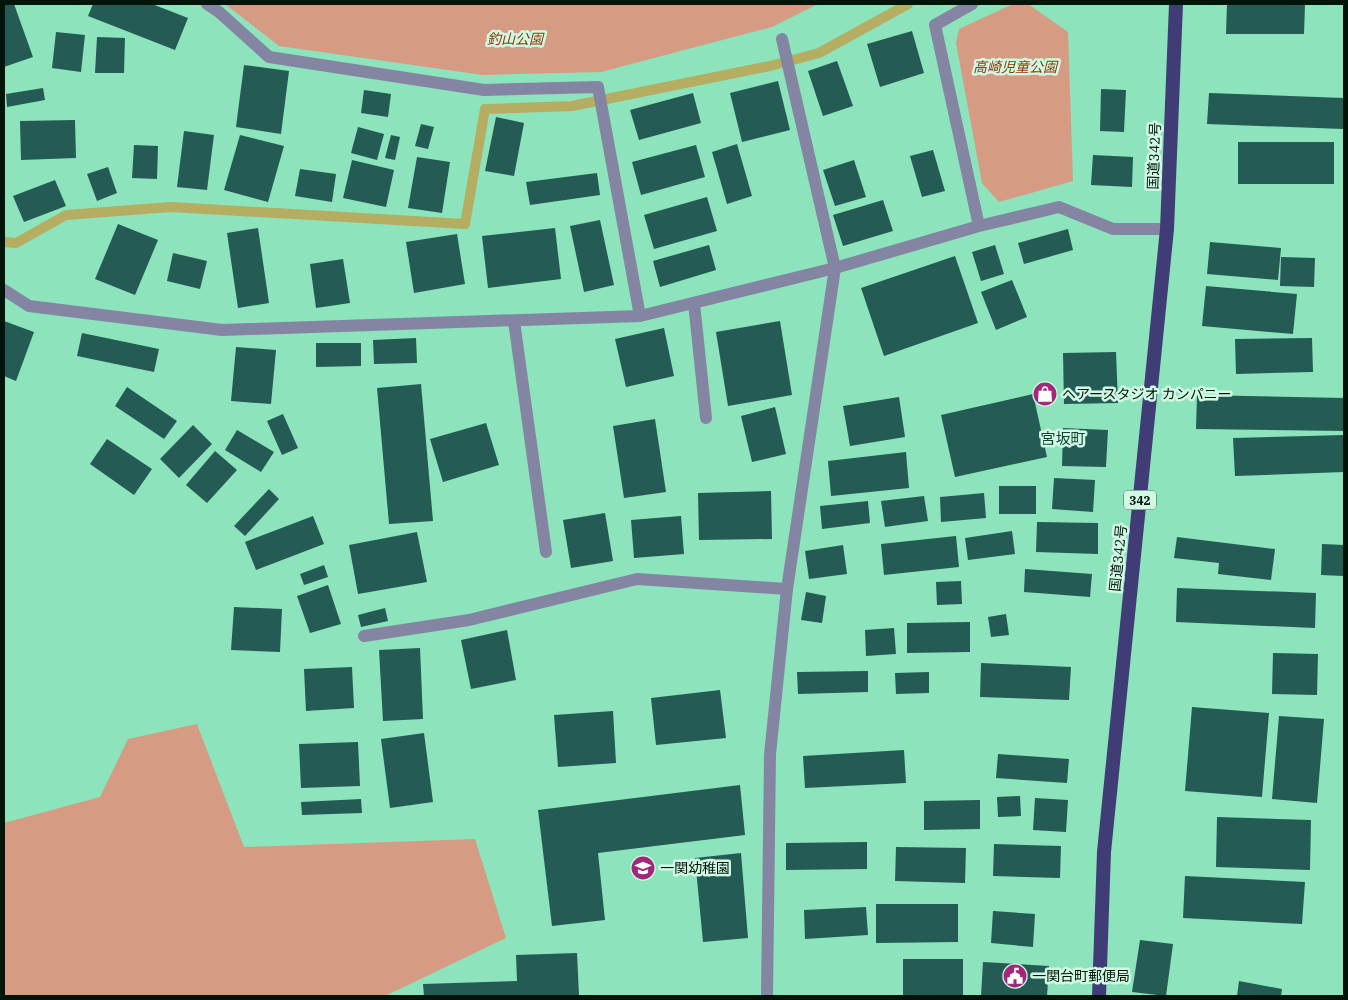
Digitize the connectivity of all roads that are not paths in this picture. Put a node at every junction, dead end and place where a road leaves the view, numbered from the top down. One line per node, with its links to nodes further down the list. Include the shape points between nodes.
1 (207, 4): 10 (street, via 269,57 484,90 598,87)
2 (972, 4): 5 (street, via 935,25)
3 (1176, 4): 6 (highway, 国道342号 / 342)
4 (782, 39): 7 (street)
5 (979, 226): 6 (street, via 1059,207 1113,229); 7 (street)
6 (1167, 229): 17 (highway, 国道342号 / 342, via 1104,852)
7 (835, 268): 9 (street); 14 (street)
8 (4, 290): 11 (street, via 29,306 222,330)
9 (694, 303): 10 (street); 12 (street)
10 (640, 316): 11 (street)
11 (514, 321): 13 (street)
12 (706, 418)
13 (546, 552)
14 (786, 589): 15 (street, via 637,579 470,620); 16 (street, via 770,754)
15 (364, 636)
16 (767, 996)
17 (1099, 996)

